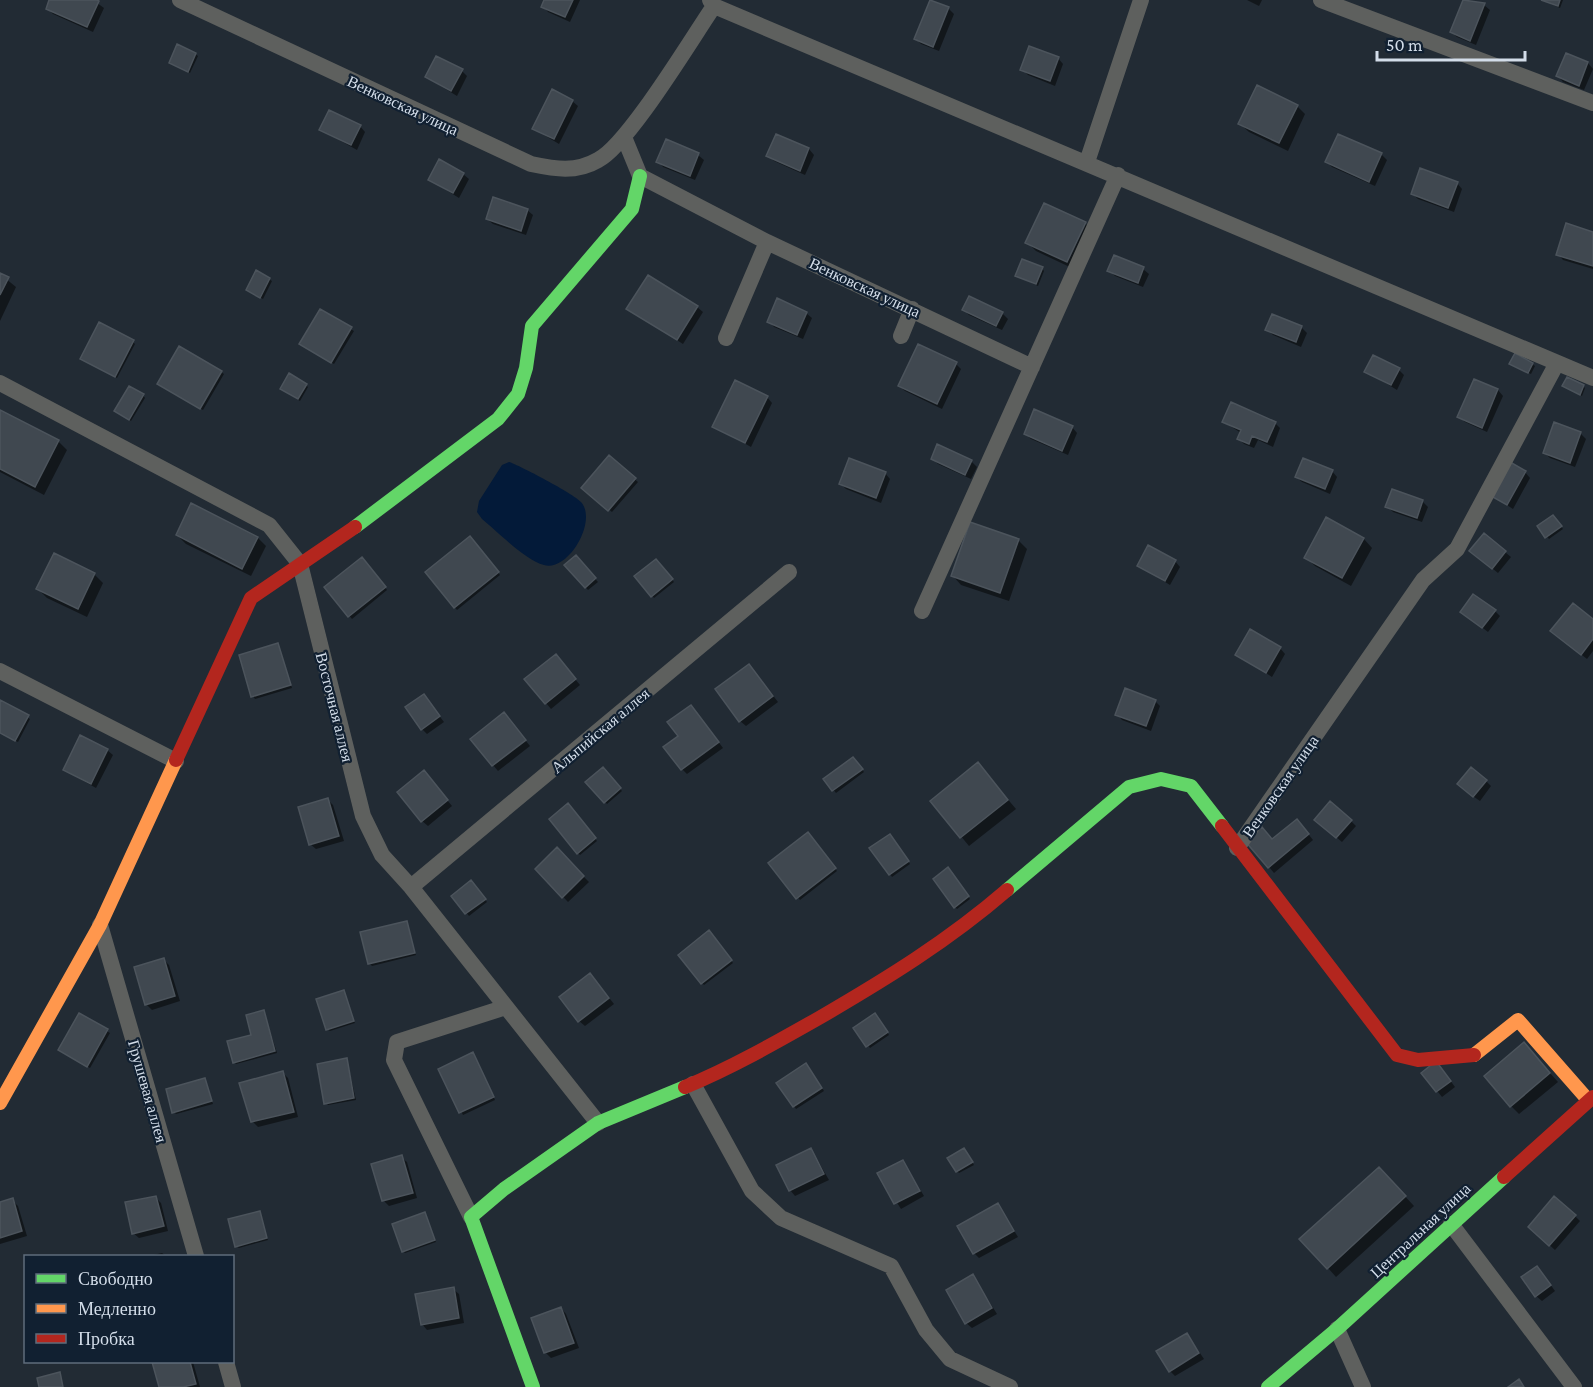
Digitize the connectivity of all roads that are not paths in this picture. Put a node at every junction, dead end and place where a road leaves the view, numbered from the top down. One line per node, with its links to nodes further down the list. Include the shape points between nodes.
1 (180, 0): 6 (street, Венковская улица, via 531,164 566,171 599,160)
2 (1141, 0): 7 (street)
3 (1321, 0): 5 (street)
4 (712, 3): 6 (street, Венковская улица); 7 (street)
5 (1593, 103)
6 (624, 136): 9 (street)
7 (1087, 162): 8 (street)
8 (1118, 175): 14 (street); 15 (street)
9 (639, 176): 10 (street, Венковская улица); 18 (street, via 632,209 532,326 518,393 498,419 362,523)
10 (767, 242): 11 (street, Венковская улица); 13 (street)
11 (912, 309): 12 (street); 15 (street, Венковская улица)
12 (901, 336)
13 (726, 338)
14 (1557, 363): 16 (street); 23 (street, Венковская улица, via 1457,549 1423,580)
15 (1032, 367): 20 (street)
16 (1593, 378)
17 (0, 383): 18 (street, Восточная аллея, via 269,525)
18 (300, 564): 22 (street, via 251,598); 24 (street, Восточная аллея, via 363,816 382,855)
19 (789, 573): 24 (street, Альпийская аллея)
20 (922, 611)
21 (0, 671): 22 (street)
22 (176, 761): 25 (street)
23 (1237, 848): 27 (street, via 1191,786 1161,779 1129,787 962,929 879,983 768,1047); 28 (street, Венковская улица, via 1397,1055 1418,1060 1474,1055 1518,1020)
24 (411, 887): 26 (street, Восточная аллея)
25 (100, 925): 29 (street); 33 (street, Грушевая аллея)
26 (506, 1007): 30 (street, Восточная аллея); 31 (street, via 397,1042 394,1060)
27 (693, 1084): 30 (street); 38 (street, via 752,1191 781,1218 891,1266 926,1330 950,1359)
28 (1591, 1099): 32 (street, Центральная улица)
29 (0, 1103)
30 (598, 1123): 31 (street)
31 (471, 1217): 37 (street)
32 (1451, 1224): 34 (street, Центральная улица); 41 (street)
33 (195, 1255)
34 (1336, 1329): 39 (street, Центральная улица); 40 (street)
35 (226, 1363): 36 (street)
36 (233, 1387)
37 (532, 1387)
38 (1010, 1387)
39 (1268, 1387)
40 (1363, 1387)
41 (1574, 1387)

